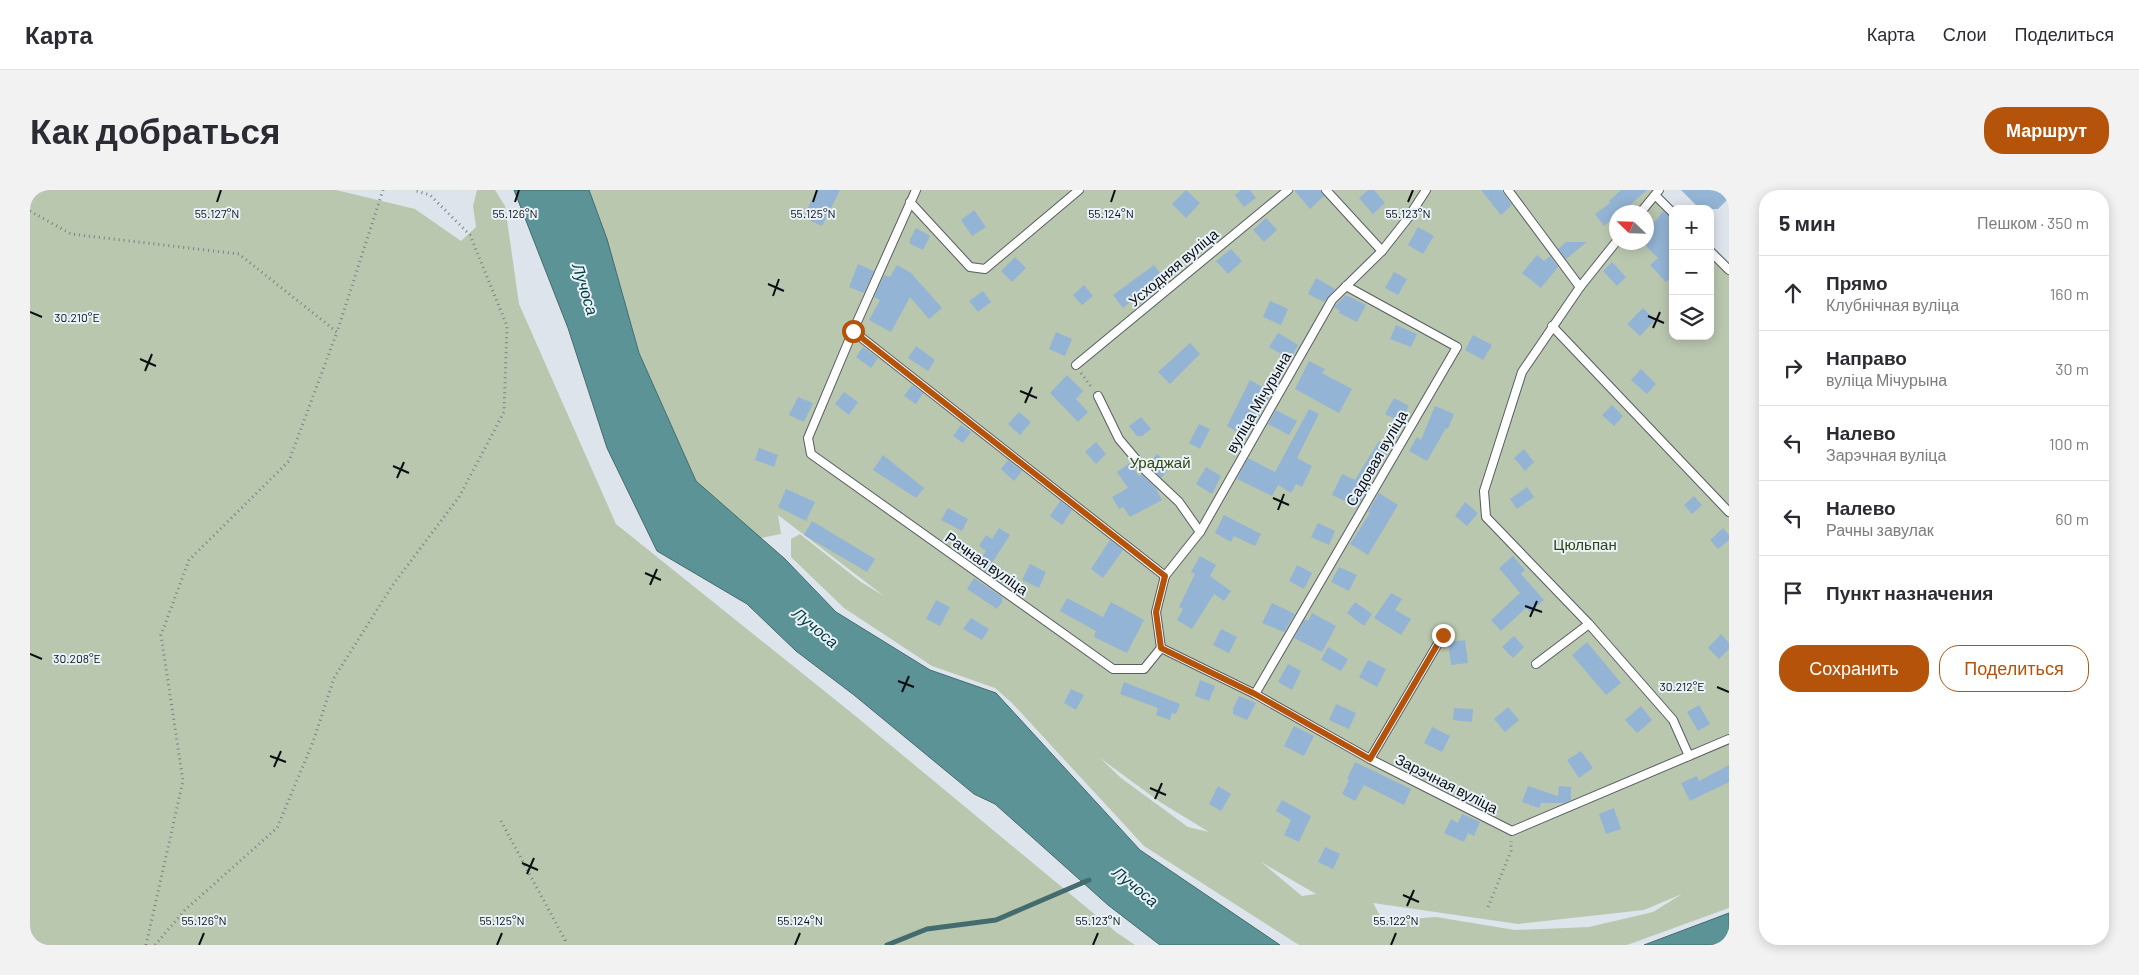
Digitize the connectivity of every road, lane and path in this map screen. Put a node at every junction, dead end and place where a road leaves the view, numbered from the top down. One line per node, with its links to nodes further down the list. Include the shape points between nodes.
1 (382, 190): 22 (path)
2 (413, 190): 40 (path, via 430,194 470,235 500,308 507,326 504,412 459,497 392,586 334,678 313,742 277,828 185,910)
3 (916, 190): 10 (lane)
4 (1079, 190): 10 (lane, via 985,270 970,267)
5 (1288, 190): 23 (lane, Усходняя вуліца)
6 (1326, 190): 15 (lane)
7 (1426, 190): 15 (lane, вуліца Мічурына)
8 (1508, 190): 19 (lane)
9 (1657, 193): 11 (lane); 12 (lane)
10 (910, 202): 21 (lane)
11 (1647, 205)
12 (1669, 208)
13 (30, 211): 22 (path, via 71,234 239,254)
14 (1610, 250): 19 (lane)
15 (1382, 251): 18 (lane, вуліца Мічурына)
16 (1714, 255): 17 (lane)
17 (1729, 270)
18 (1346, 286): 26 (lane, вуліца Мічурына, via 1332,300); 32 (lane, Садовая вуліца, via 1457,347)
19 (1580, 287): 20 (lane)
20 (1552, 326): 25 (lane); 28 (lane, via 1522,372 1484,491 1486,517)
21 (853, 331): 27 (lane); 30 (lane, Рачная вуліца, via 808,438 811,454 1112,669 1144,669)
22 (337, 332): 39 (path, via 289,461 189,560 161,635 183,780)
23 (1076, 365): 24 (path)
24 (1098, 396): 26 (lane, via 1119,439 1179,502)
25 (1729, 512)
26 (1200, 532): 27 (lane, вуліца Мічурына)
27 (1165, 576): 30 (lane, вуліца Мічурына, via 1156,612)
28 (1589, 624): 31 (lane); 34 (lane, via 1673,720)
29 (1443, 635): 35 (lane)
30 (1161, 648): 32 (lane, Зарэчная вуліца)
31 (1536, 664)
32 (1255, 694): 35 (lane, Зарэчная вуліца)
33 (1729, 739): 34 (lane)
34 (1689, 756): 37 (lane)
35 (1370, 759): 37 (lane, Зарэчная вуліца)
36 (501, 821): 41 (path)
37 (1512, 831): 38 (path, via 1510,851)
38 (1488, 907)
39 (146, 945)
40 (155, 945)
41 (565, 945)

